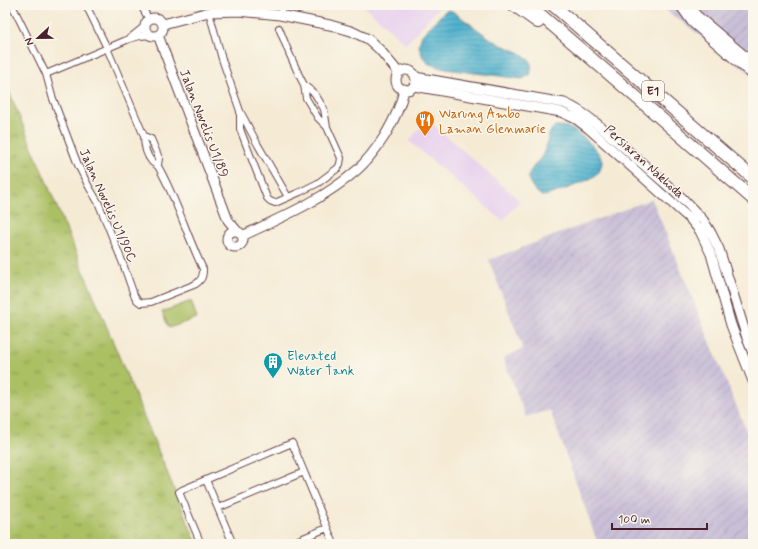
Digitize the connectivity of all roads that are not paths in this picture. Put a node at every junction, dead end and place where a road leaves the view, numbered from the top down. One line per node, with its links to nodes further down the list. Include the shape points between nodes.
1 (12, 5): 20 (street)
2 (86, 5): 17 (street)
3 (141, 5): 12 (street)
4 (283, 5): 11 (street)
5 (514, 5): 26 (highway)
6 (529, 5): 26 (highway, E1)
7 (553, 5): 30 (highway, E1)
8 (680, 5): 21 (street, via 692,22)
9 (690, 5): 18 (street, via 696,15)
10 (209, 12): 11 (street, via 239,11); 13 (street); 25 (street)
11 (280, 15): 19 (street, via 330,25 368,39)
12 (147, 22): 13 (street, via 157,18); 15 (street, via 147,33); 16 (street)
13 (163, 24): 15 (street, via 162,33)
14 (279, 28): 23 (street)
15 (154, 35): 16 (street); 24 (street, Jalan Novelis U1/89, via 228,220 236,234 303,207 357,170 374,151 393,122)
16 (129, 39): 17 (street)
17 (107, 48): 20 (street); 20 (street, Jalan Novelis U1/90C, via 144,136 144,145 149,157 158,165 169,187 203,269 202,280 196,284 151,302 141,303 137,300 98,202 78,165)
18 (753, 63)
19 (399, 73): 22 (street, via 404,70 412,72); 24 (street, via 396,81)
20 (46, 74)
21 (753, 75)
22 (414, 82): 24 (street, via 410,89); 33 (street, Persiaran Nakhoda, via 564,103 596,123 684,199 703,220 719,249); 34 (street, Persiaran Nakhoda, via 561,112 576,119 605,142 700,231 711,254 730,325)
23 (304, 85): 27 (street, via 306,98 318,118); 27 (street, via 315,94 324,110)
24 (404, 90)
25 (240, 111): 28 (street); 29 (street, via 240,129)
26 (657, 115): 32 (highway, E1)
27 (327, 127): 31 (street, via 341,158 338,168 318,183)
28 (255, 140): 29 (street, via 250,139); 31 (street)
29 (246, 144): 31 (street, via 267,198 276,202)
30 (753, 178)
31 (288, 197)
32 (753, 199)
33 (753, 353)
34 (753, 381)
35 (304, 472): 36 (street, via 292,443); 37 (street); 38 (street)
36 (206, 480): 37 (street); 39 (street, via 179,492)
37 (218, 508): 40 (street)
38 (327, 528): 41 (street); 42 (street)
39 (201, 544)
40 (233, 544)
41 (289, 544)
42 (334, 544)

